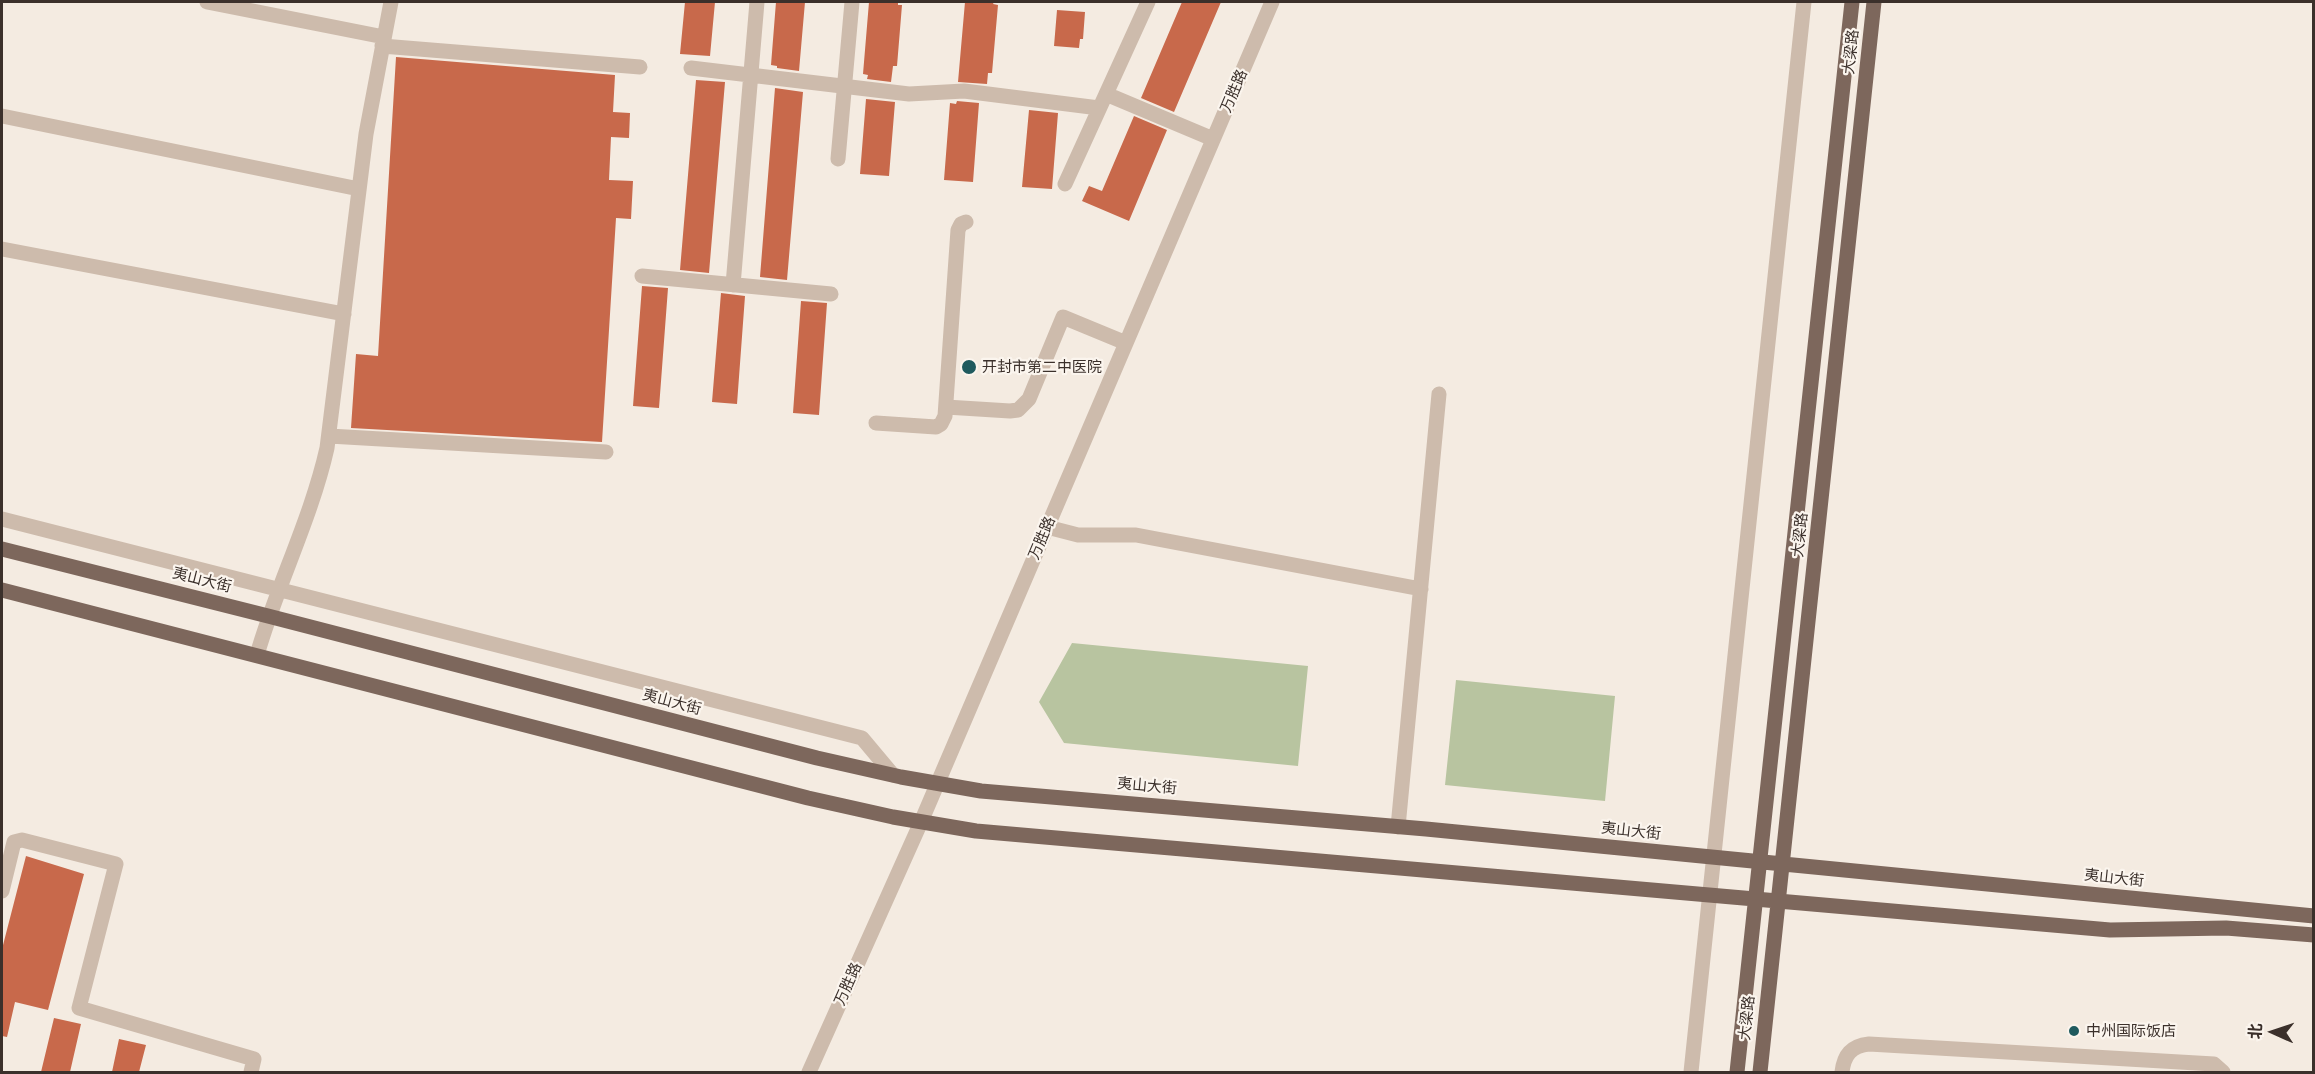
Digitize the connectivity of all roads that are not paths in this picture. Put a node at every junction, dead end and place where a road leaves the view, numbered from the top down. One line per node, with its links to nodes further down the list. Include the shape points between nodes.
1 (207, 2): 10 (street)
2 (391, 2): 10 (street)
3 (757, 2): 13 (street)
4 (852, 2): 14 (street)
5 (1148, 2): 15 (street)
6 (1272, 2): 17 (street, 万胜路)
7 (1804, 2): 45 (street)
8 (1851, 2): 46 (main road, 大梁路)
9 (1874, 2): 47 (main road, 大梁路)
10 (383, 41): 11 (street); 20 (street)
11 (640, 67)
12 (691, 68): 13 (street)
13 (750, 75): 14 (street); 24 (street)
14 (845, 87): 15 (street, via 909,94 964,92); 18 (street)
15 (1102, 101): 17 (street); 19 (street)
16 (2, 116): 20 (street)
17 (1213, 139): 27 (street, 万胜路)
18 (838, 159)
19 (1065, 184)
20 (359, 189): 26 (street)
21 (966, 222): 29 (street, via 958,230)
22 (2, 249): 26 (street)
23 (642, 276): 24 (street)
24 (733, 285): 25 (street)
25 (831, 294)
26 (344, 314): 31 (street)
27 (1126, 343): 29 (street, via 1063,317 1029,399 1018,410); 34 (street, 万胜路)
28 (1439, 394): 37 (street)
29 (946, 407): 30 (street, via 941,424 936,427)
30 (876, 423)
31 (329, 436): 32 (street); 36 (street, via 319,483)
32 (606, 452)
33 (2, 519): 36 (street)
34 (1047, 528): 37 (street, via 1078,535 1136,535); 42 (street, 万胜路)
35 (2, 549): 39 (main road, 夷山大街)
36 (279, 588): 39 (street); 41 (street, via 862,738)
37 (1421, 589): 44 (street)
38 (2, 590): 40 (main road)
39 (268, 616): 40 (street); 41 (main road, 夷山大街)
40 (257, 655): 43 (main road, via 808,798)
41 (893, 775): 42 (main road, 夷山大街)
42 (937, 783): 43 (street, 万胜路); 44 (main road, 夷山大街)
43 (921, 822): 49 (main road, via 976,831); 55 (street, 万胜路)
44 (1398, 826): 45 (main road, 夷山大街)
45 (1714, 857): 46 (main road, 夷山大街); 49 (street)
46 (1760, 862): 47 (main road, 夷山大街); 50 (main road, 大梁路)
47 (1782, 864): 51 (main road, 大梁路); 52 (main road, 夷山大街)
48 (2, 891): 54 (street, via 14,842 22,840 116,864 79,1008 254,1059)
49 (1710, 895): 50 (main road); 56 (street)
50 (1756, 899): 51 (main road); 57 (main road, 大梁路)
51 (1778, 901): 53 (main road, via 2110,930 2226,928); 58 (main road, 大梁路)
52 (2313, 916)
53 (2313, 935)
54 (251, 1072)
55 (809, 1072)
56 (1690, 1072)
57 (1737, 1072)
58 (1760, 1072)
59 (1842, 1072): 60 (street, via 1847,1054 1857,1046 1869,1044 2214,1064)
60 (2223, 1072)

